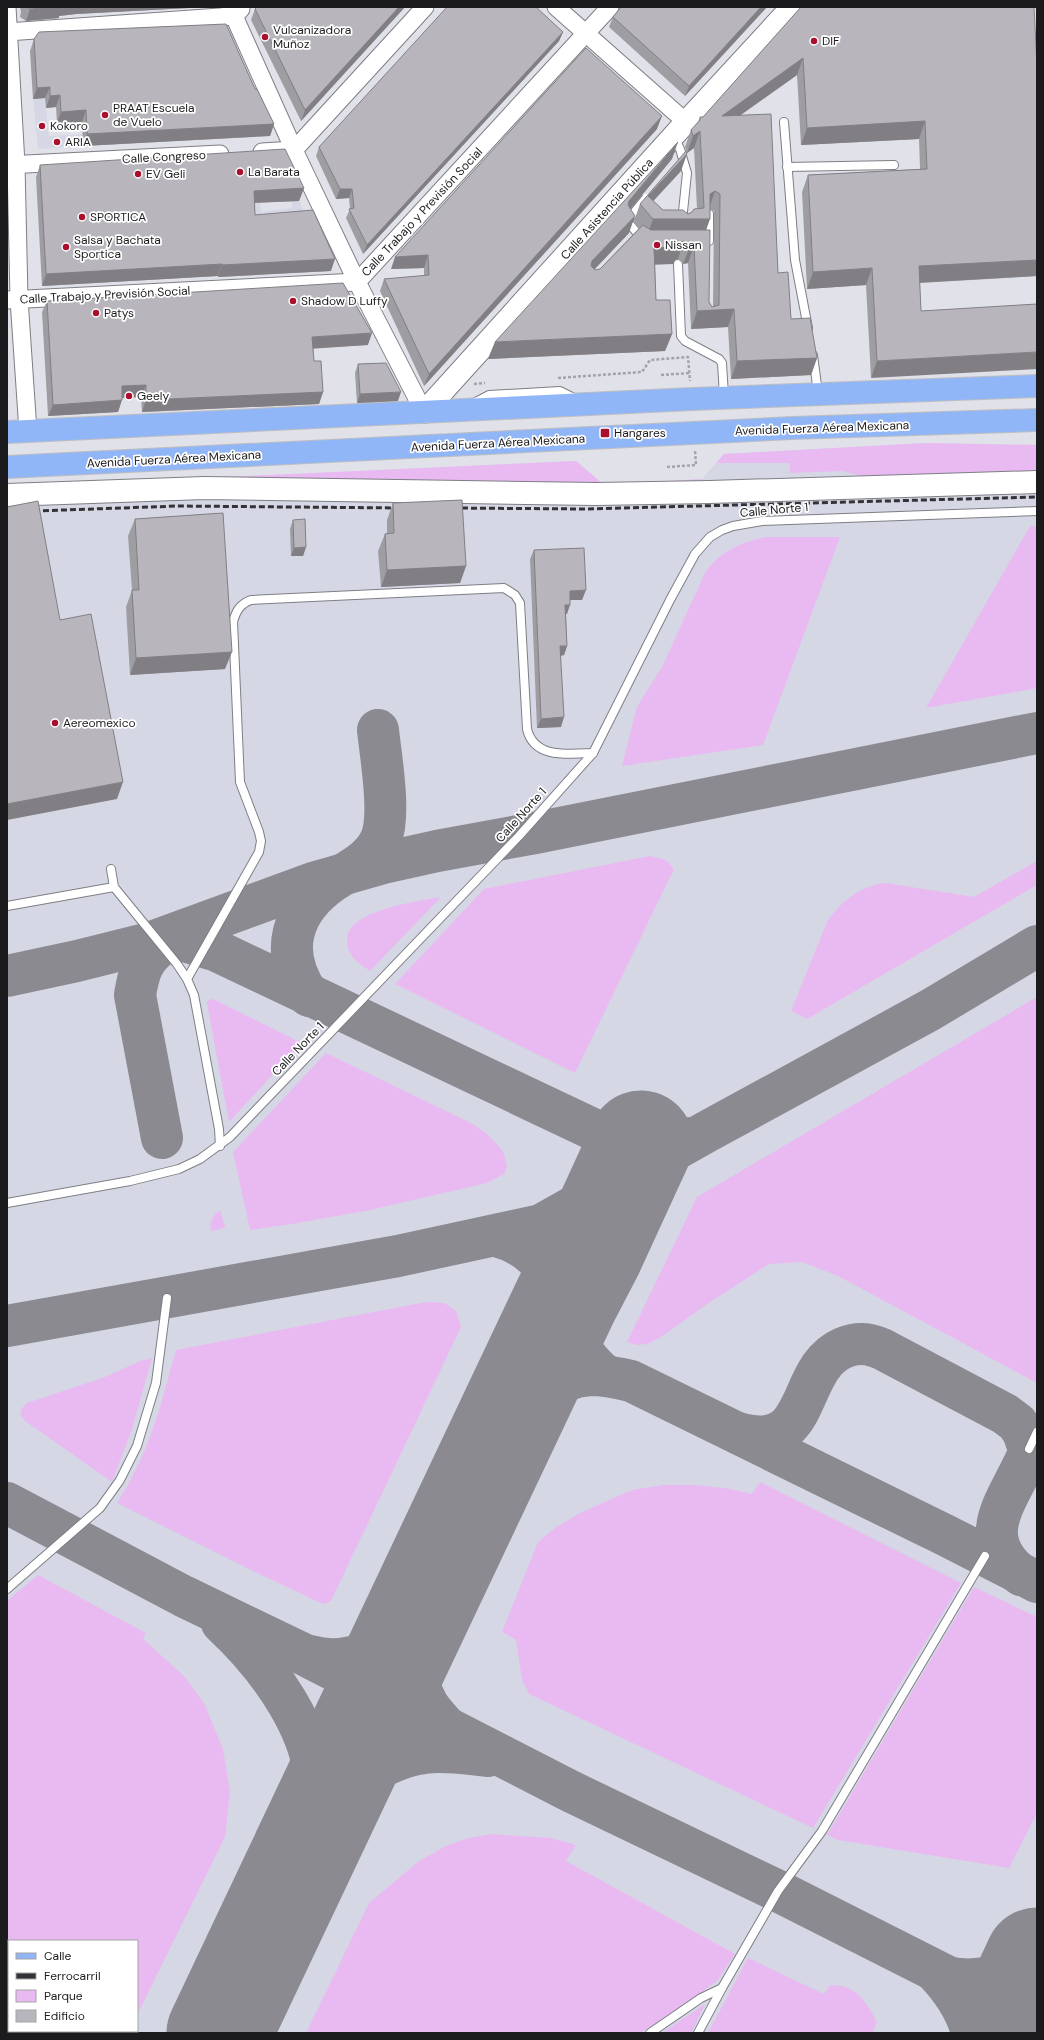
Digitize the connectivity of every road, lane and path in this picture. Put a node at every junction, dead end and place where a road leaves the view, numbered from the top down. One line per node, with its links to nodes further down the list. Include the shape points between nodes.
1 (7, 7): 7 (street)
2 (425, 7): 11 (street)
3 (556, 7): 8 (street)
4 (610, 7): 8 (street, Calle Trabajo y Previsión Social)
5 (792, 7): 10 (street, Calle Asistencia Pública)
6 (235, 10): 7 (street); 11 (street)
7 (8, 32): 12 (street)
8 (586, 34): 10 (street); 21 (street, Calle Trabajo y Previsión Social)
9 (784, 122): 14 (lane)
10 (680, 129): 17 (lane, via 679,159 687,173); 33 (street, Calle Asistencia Pública)
11 (294, 150): 12 (street, Calle Congreso); 21 (street)
12 (12, 165): 22 (street)
13 (894, 165): 14 (lane)
14 (787, 167): 23 (lane, via 795,260)
15 (652, 192): 18 (lane, bridge, via 627,221 633,236 645,242)
16 (709, 214): 19 (lane)
17 (682, 226)
18 (653, 242)
19 (706, 244)
20 (678, 264): 32 (lane, via 681,336 719,359)
21 (357, 282): 22 (street, Calle Trabajo y Previsión Social); 33 (street)
22 (13, 300): 37 (street)
23 (809, 334)
24 (812, 349): 30 (lane)
25 (661, 375): 26 (path, via 690,373 688,357 650,360 642,372)
26 (550, 378)
27 (488, 383): 28 (path)
28 (473, 384)
29 (1037, 386): 30 (main road)
30 (818, 394): 32 (main road)
31 (1037, 395): 32 (lane)
32 (734, 402): 33 (main road, via 586,404)
33 (424, 412): 37 (main road)
34 (842, 418): 36 (lane)
35 (1037, 420): 38 (main road, Avenida Fuerza Aérea Mexicana)
36 (621, 428)
37 (17, 432)
38 (694, 433): 39 (main road, Avenida Fuerza Aérea Mexicana); 40 (path, via 696,465)
39 (7, 467)
40 (667, 467)
41 (843, 480): 44 (lane)
42 (751, 482): 45 (lane)
43 (1037, 482): 44 (street)
44 (878, 487): 45 (street)
45 (710, 492): 46 (street, via 596,494 204,488)
46 (7, 495)
47 (1037, 511): 48 (lane, Calle Norte 1, via 762,521 722,530 710,537 695,554)
48 (593, 753): 52 (lane, via 546,752 530,740 527,729 520,603 515,595 504,588 245,602 236,612 233,622 240,782 261,841 259,852); 53 (lane, Calle Norte 1, via 513,842)
49 (111, 869): 50 (lane)
50 (114, 888): 51 (lane); 52 (lane)
51 (7, 906)
52 (187, 979): 53 (lane, via 194,995)
53 (220, 1146): 54 (lane, Calle Norte 1, via 179,1169 130,1181)
54 (7, 1203)
55 (167, 1298): 59 (lane, via 156,1383 137,1446 120,1480 100,1508)
56 (1037, 1432): 57 (lane)
57 (1029, 1450)
58 (985, 1556): 60 (lane, via 822,1831 778,1891)
59 (7, 1589)
60 (722, 1988): 61 (lane, via 701,1998); 62 (lane)
61 (650, 2033)
62 (698, 2033)

